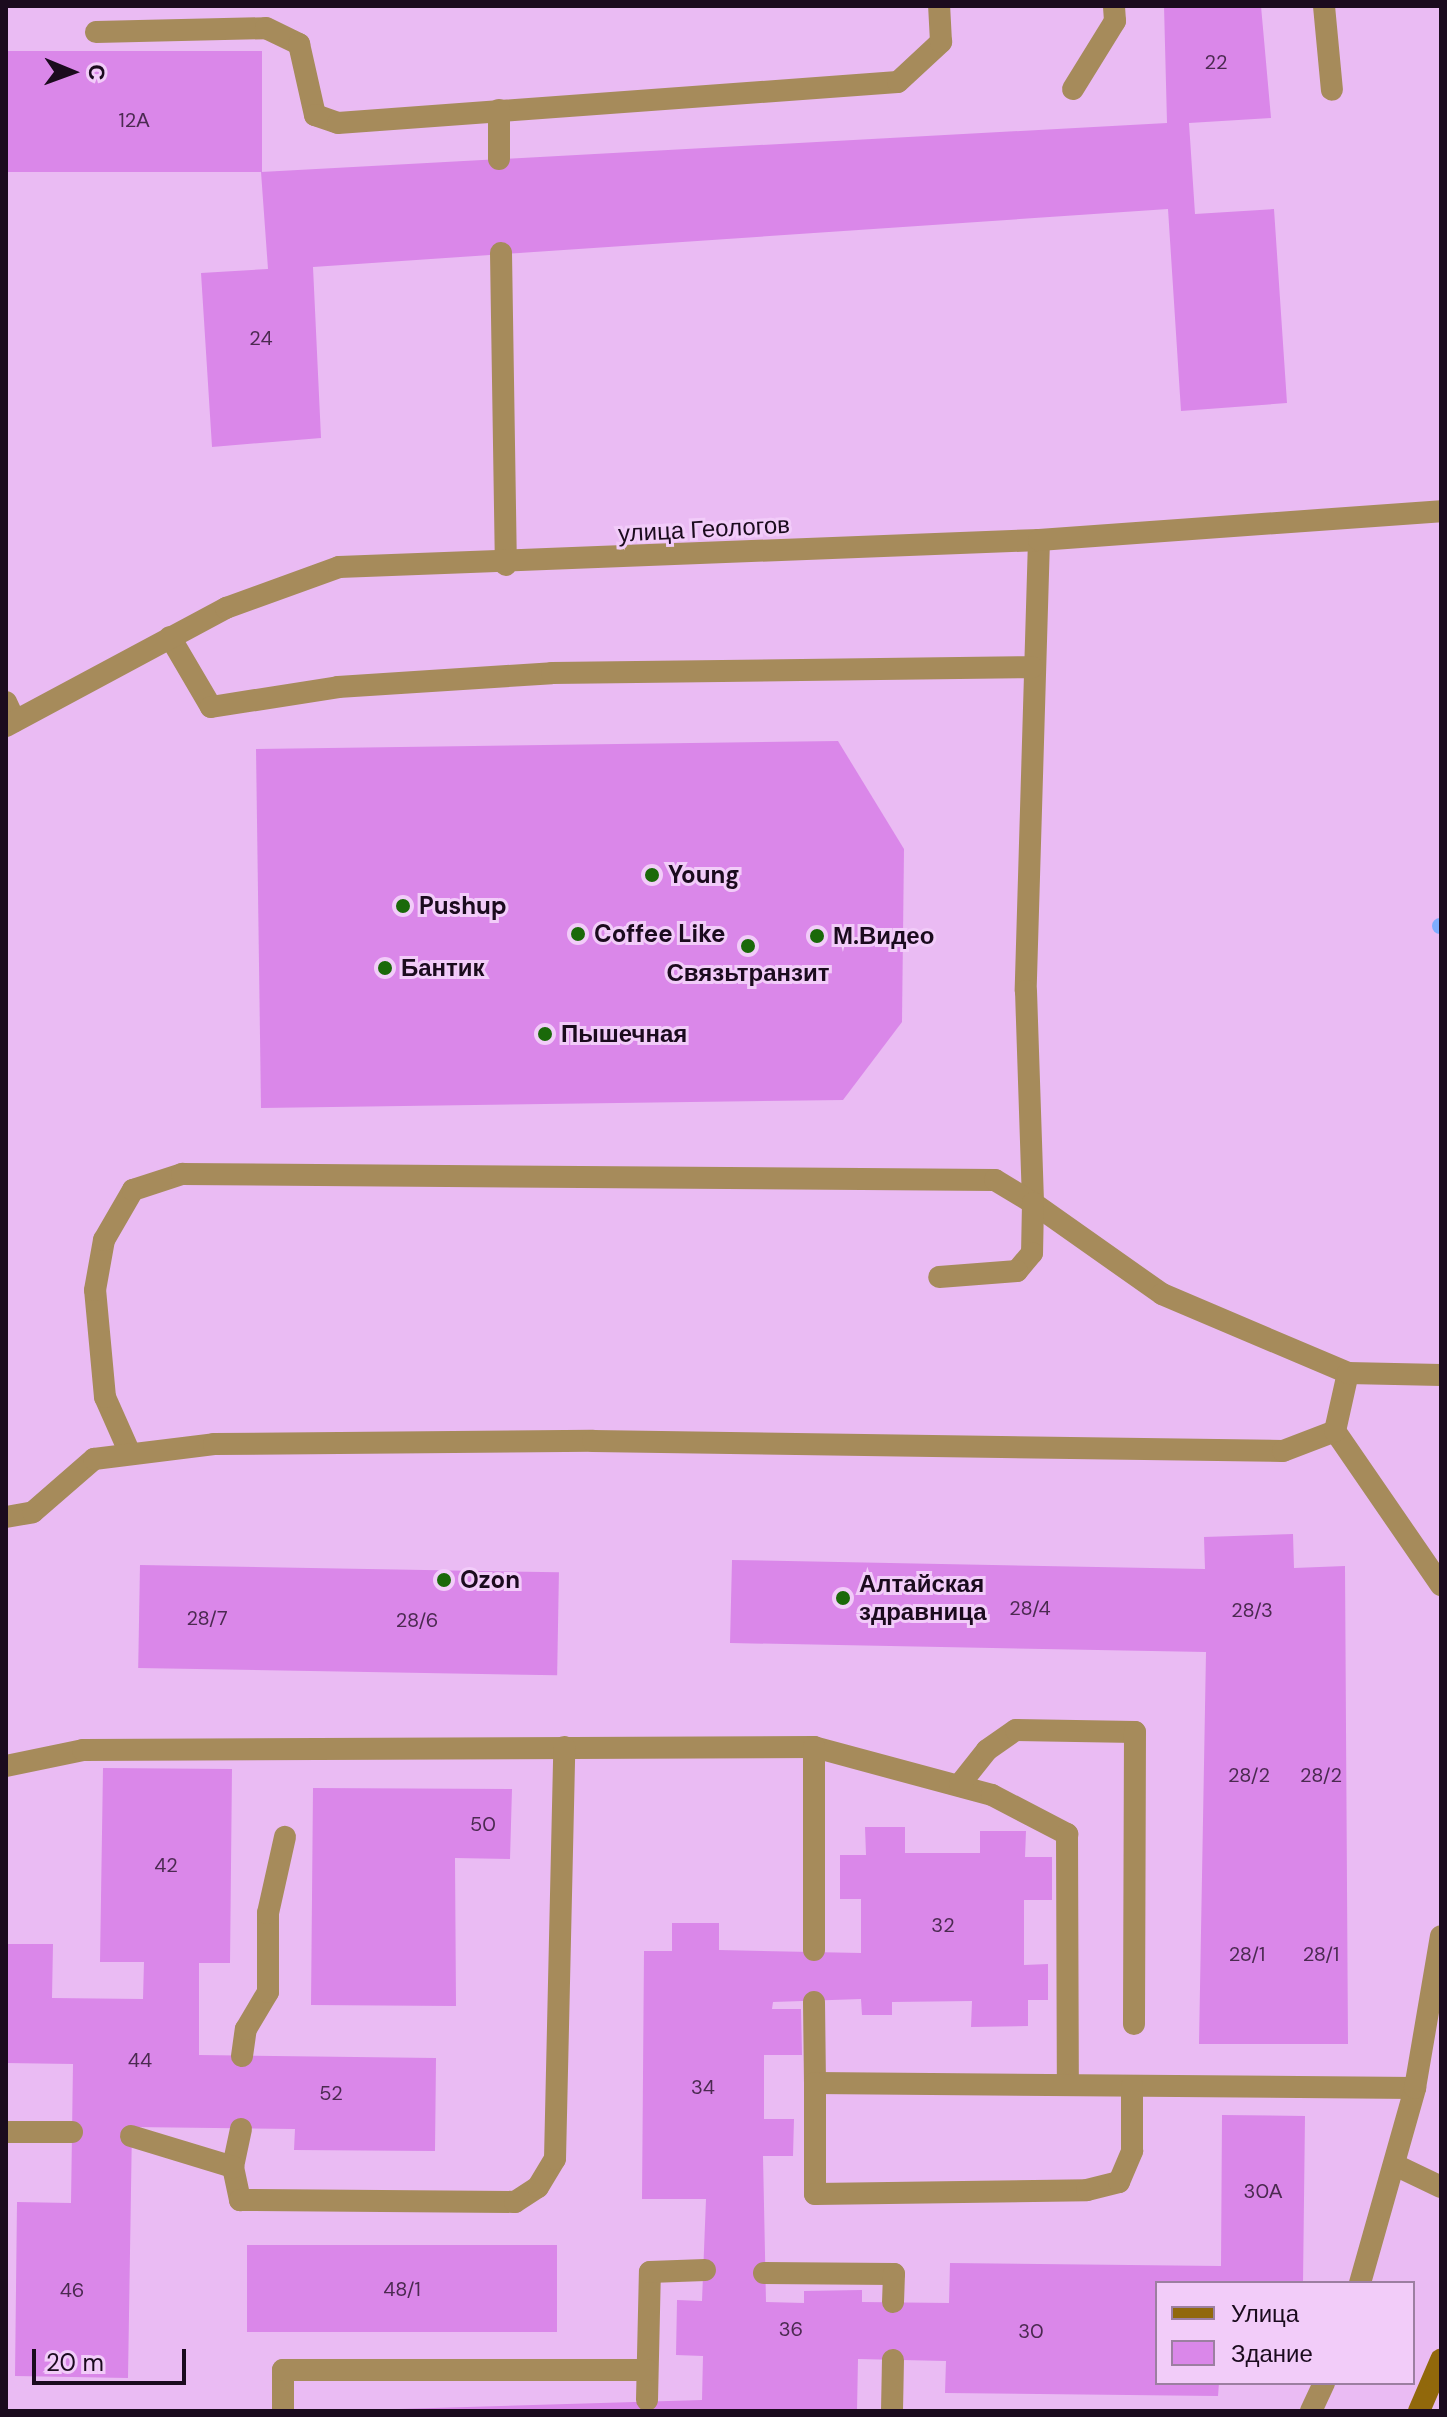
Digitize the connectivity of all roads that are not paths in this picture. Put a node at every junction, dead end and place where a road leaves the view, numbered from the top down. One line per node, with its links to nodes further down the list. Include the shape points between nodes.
1 (939, 6): 7 (street, via 941,42 898,82)
2 (1114, 6): 5 (street, via 1115,21)
3 (1324, 6): 6 (street)
4 (96, 32): 7 (street, via 266,28 299,44 315,115 338,123)
5 (1073, 89)
6 (1332, 90)
7 (499, 110): 8 (street)
8 (499, 159)
9 (501, 253): 12 (street)
10 (1441, 511): 11 (street, улица Геологов)
11 (1039, 540): 12 (street, улица Геологов); 14 (street)
12 (506, 565): 13 (street, улица Геологов, via 339,567)
13 (170, 637): 14 (street, via 211,707 338,687 552,673); 15 (street, улица Геологов)
14 (1032, 667): 16 (street, via 1026,1032)
15 (9, 717)
16 (1033, 1203): 17 (street, via 1032,1253 1017,1271); 18 (street, via 1162,1294); 21 (street, via 995,1180 182,1174 133,1190 104,1240 95,1290 105,1397)
17 (939, 1277)
18 (1348, 1373): 19 (street); 20 (street)
19 (1441, 1375)
20 (1335, 1431): 21 (street, via 1283,1451 593,1441); 23 (street)
21 (128, 1449): 22 (street, via 94,1459 33,1512)
22 (6, 1517)
23 (1441, 1585)
24 (564, 1747): 25 (street); 26 (street, via 83,1750); 43 (street, via 555,2159 538,2187 515,2202 258,2203 240,2200)
25 (814, 1747): 27 (street); 30 (street)
26 (6, 1766)
27 (960, 1784): 32 (street, via 987,1750 1016,1730 1135,1732); 35 (street, via 1067,1834)
28 (285, 1837): 33 (street, via 268,1913 268,1992 246,2029)
29 (1441, 1936): 37 (street)
30 (814, 1950)
31 (814, 2002): 34 (street)
32 (1134, 2024)
33 (242, 2056)
34 (815, 2083): 35 (street); 36 (street, via 815,2194 1087,2190 1119,2182 1132,2151)
35 (1068, 2084): 36 (street)
36 (1132, 2086): 37 (street)
37 (1415, 2088): 42 (street)
38 (241, 2129): 43 (street)
39 (6, 2132): 40 (street)
40 (72, 2132)
41 (131, 2136): 43 (street)
42 (1395, 2165): 44 (street); 47 (street)
43 (233, 2167)
44 (1441, 2187)
45 (705, 2270): 51 (street, via 650,2272)
46 (764, 2273): 48 (street, via 894,2274)
47 (1361, 2281)
48 (893, 2302)
49 (893, 2360): 55 (street)
50 (1441, 2360): 57 (main road)
51 (647, 2370): 53 (street); 54 (street, via 283,2370)
52 (1323, 2385): 56 (street)
53 (647, 2400)
54 (283, 2411)
55 (892, 2411)
56 (1311, 2411)
57 (1419, 2411)

